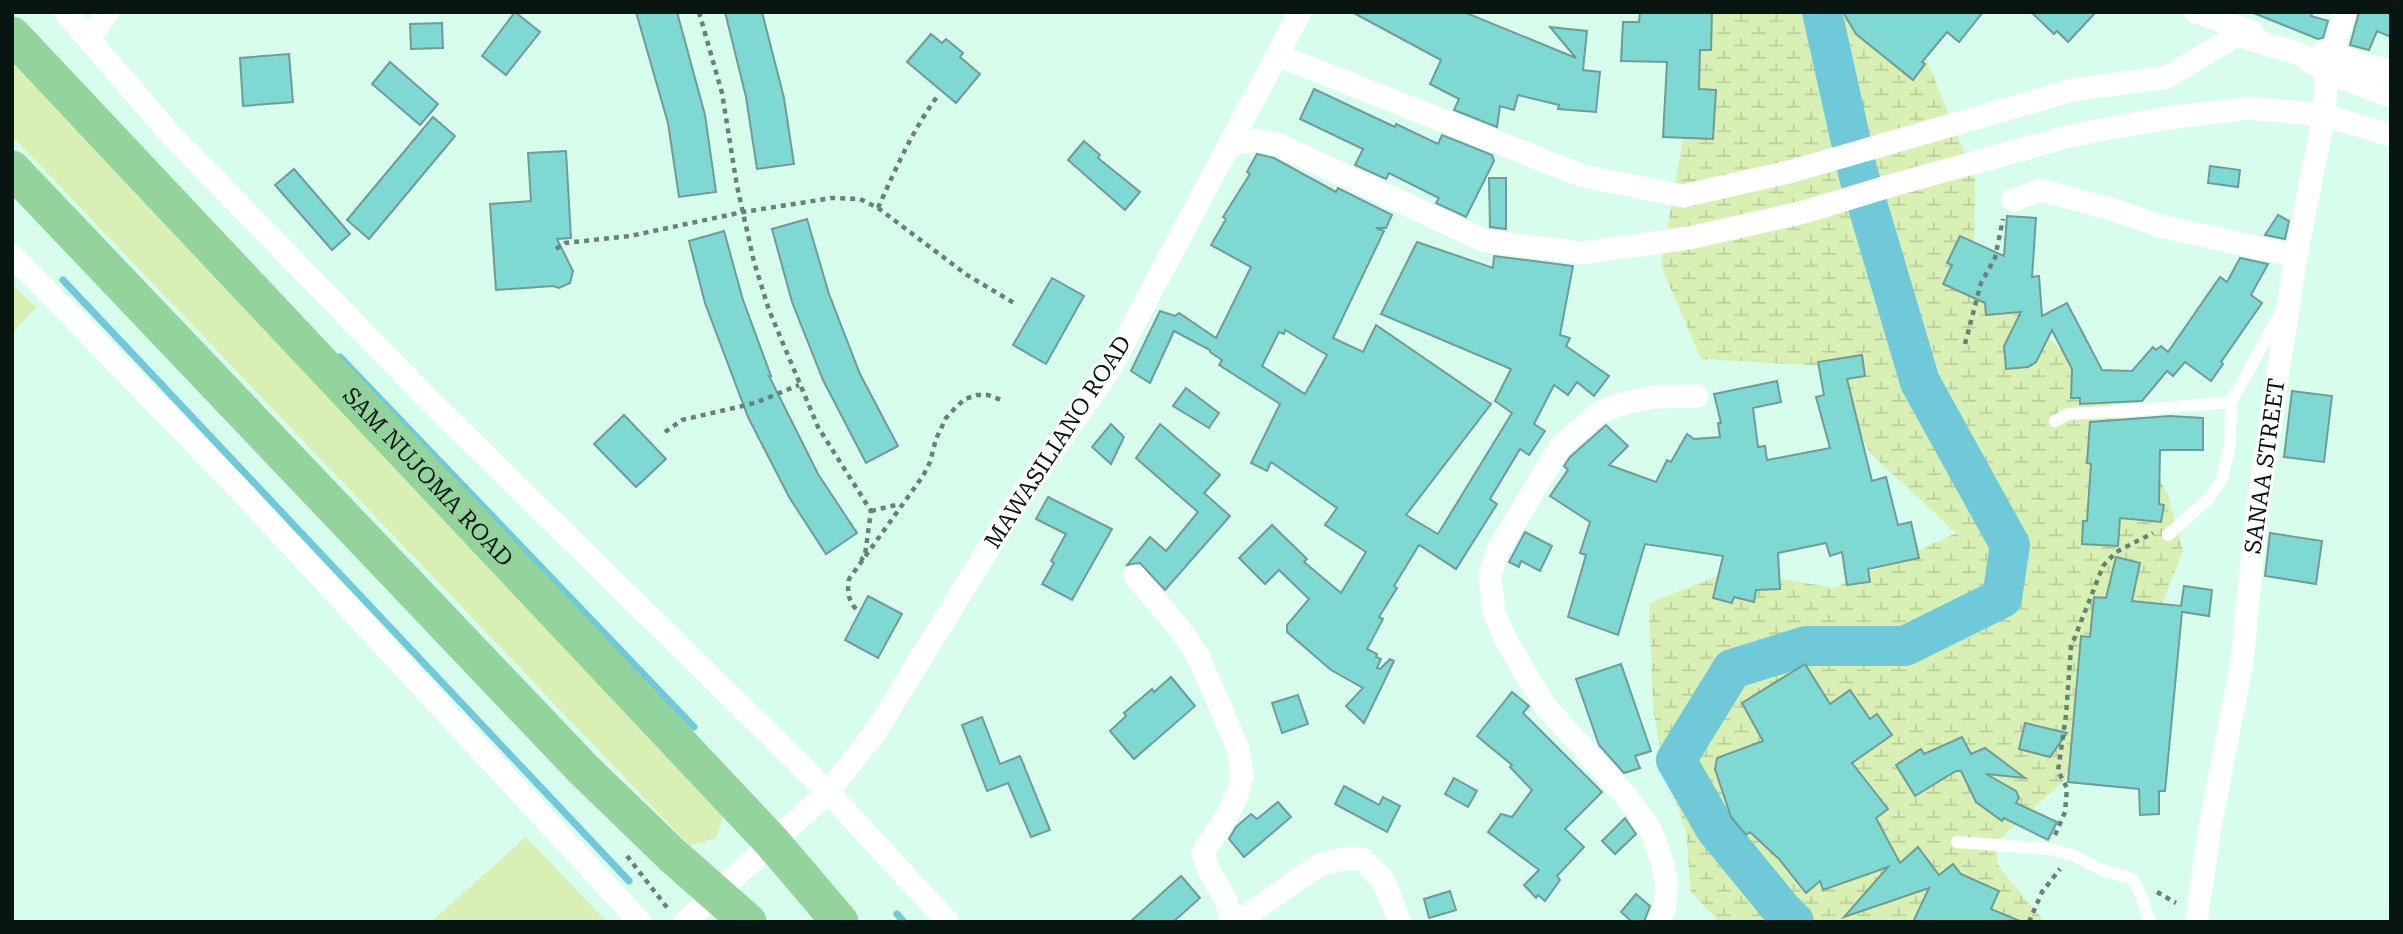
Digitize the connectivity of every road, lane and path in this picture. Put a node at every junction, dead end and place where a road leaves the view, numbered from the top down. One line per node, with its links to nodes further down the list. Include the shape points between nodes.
1 (65, 12): 8 (street)
2 (108, 12): 8 (street)
3 (699, 12): 20 (path, via 722,93)
4 (1300, 12): 9 (street, MAWASILIANO ROAD)
5 (2196, 12): 10 (street)
6 (2345, 12): 10 (street, SANAA STREET)
7 (12, 35): 41 (main road, SAM NUJOMA ROAD)
8 (88, 38): 40 (street, via 172,136 420,391)
9 (1277, 55): 10 (street, via 1583,176 1683,196 1789,172 2073,90 2167,77 2237,35); 16 (street, MAWASILIANO ROAD)
10 (2331, 63): 11 (street); 13 (street); 14 (street, SANAA STREET)
11 (2391, 71)
12 (939, 94): 19 (path, via 908,144)
13 (2391, 96)
14 (2324, 115): 15 (street); 16 (street, via 2250,108 2074,135 1804,212 1689,238 1583,253 1485,241 1279,145 1257,140); 23 (street, SANAA STREET)
15 (2391, 135)
16 (1229, 145): 40 (street, MAWASILIANO ROAD, via 1108,372 1019,499 874,734)
17 (12, 169): 46 (main road, via 583,769)
18 (2013, 200): 23 (street, via 2041,190 2160,226); 26 (path, via 2003,217)
19 (878, 208): 20 (path, via 860,199 832,198); 25 (path, via 967,275)
20 (743, 212): 21 (path, via 631,236 565,243); 27 (path, via 769,310)
21 (555, 249)
22 (12, 255): 48 (street, via 242,492)
23 (2296, 256): 24 (street, SANAA STREET)
24 (2290, 296): 30 (lane); 47 (street, SANAA STREET, via 2257,510 2242,662)
25 (1014, 303)
26 (1965, 344)
27 (799, 385): 32 (path, via 755,403 682,420); 34 (path, via 818,427)
28 (1697, 396): 55 (street, via 1653,397 1598,413 1559,448 1497,550 1490,575 1494,613 1539,696 1651,831 1667,888)
29 (1004, 401): 33 (path, via 977,395 956,407 946,418 923,476)
30 (2231, 402): 31 (lane, via 2068,414); 35 (lane, via 2230,446 2221,481)
31 (2055, 421)
32 (665, 432)
33 (902, 503): 34 (path); 37 (path)
34 (871, 511): 37 (path)
35 (2194, 511): 36 (lane); 43 (path, via 2116,552 2095,583 2071,647 2057,771 2067,788 2065,812)
36 (2168, 535)
37 (862, 560): 39 (path, via 847,591)
38 (1135, 576): 53 (street, via 1198,656 1238,748 1242,776 1236,797 1203,852)
39 (856, 608)
40 (828, 792): 41 (street, MAWASILIANO ROAD); 52 (street)
41 (772, 842): 46 (street, MAWASILIANO ROAD); 51 (main road, SAM NUJOMA ROAD)
42 (1957, 842): 43 (lane)
43 (2050, 849): 44 (lane)
44 (2072, 855): 45 (lane); 56 (path, via 2042,892)
45 (2131, 878): 47 (path); 57 (lane)
46 (716, 892): 49 (street, MAWASILIANO ROAD); 50 (main road)
47 (2197, 919)
48 (640, 922)
49 (685, 922)
50 (748, 922)
51 (840, 922)
52 (948, 922)
53 (1234, 922): 54 (street, via 1319,865 1343,859 1363,859 1383,880)
54 (1400, 922)
55 (1658, 922)
56 (2029, 922)
57 (2150, 922)

